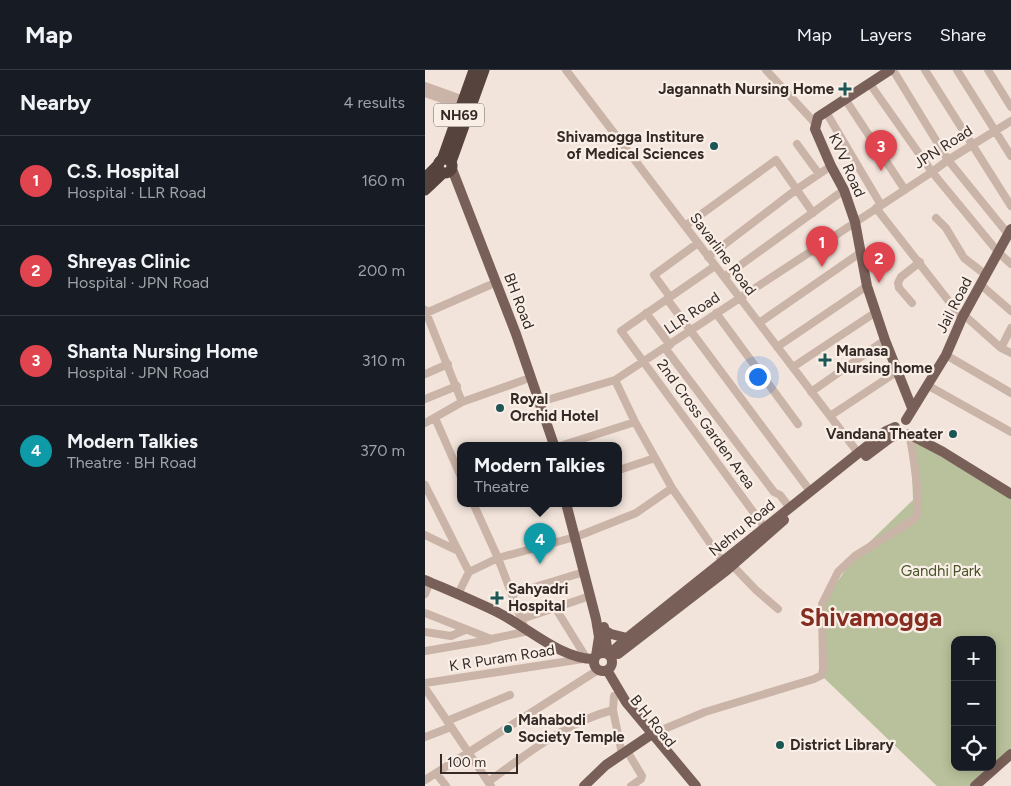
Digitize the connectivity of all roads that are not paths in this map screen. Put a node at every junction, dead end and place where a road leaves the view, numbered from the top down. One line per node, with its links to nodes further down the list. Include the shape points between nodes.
1 (474, 70): 13 (highway, NH69)
2 (484, 70): 24 (highway, NH69)
3 (566, 70): 37 (street, Savarline Road)
4 (766, 70): 17 (street)
5 (892, 70): 9 (main road, KVV Road); 22 (street)
6 (925, 70): 20 (street)
7 (957, 70): 18 (street)
8 (988, 70): 14 (street)
9 (870, 84): 12 (main road, KVV Road); 25 (street)
10 (425, 86): 13 (street)
11 (425, 93): 13 (street)
12 (845, 99): 15 (main road, KVV Road); 31 (street)
13 (463, 103): 24 (highway, NH69)
14 (1011, 107)
15 (826, 112): 17 (main road, KVV Road); 32 (street)
16 (1011, 121): 18 (street, JPN Road)
17 (815, 123): 23 (main road, KVV Road)
18 (995, 131): 20 (street, JPN Road); 21 (street)
19 (797, 144): 26 (street)
20 (973, 145): 22 (street, JPN Road); 33 (street)
21 (1011, 156)
22 (948, 160): 25 (street, JPN Road); 38 (street)
23 (831, 166): 26 (street); 30 (main road, KVV Road)
24 (445, 167): 27 (highway, NH69); 29 (highway, NH69); 48 (main road, BH Road); 81 (main road, BH Road, via 516,334)
25 (932, 172): 31 (street, JPN Road); 40 (street)
26 (819, 174): 28 (street)
27 (425, 178)
28 (797, 189): 34 (street); 37 (street, via 776,160); 42 (street)
29 (425, 190)
30 (844, 190): 34 (street); 36 (main road, KVV Road)
31 (905, 190): 32 (street, JPN Road)
32 (879, 206): 36 (street, JPN Road); 43 (street, via 888,224)
33 (1011, 206)
34 (813, 213): 46 (street)
35 (936, 218): 47 (street)
36 (855, 222): 41 (main road); 51 (street, LLR Road)
37 (685, 226): 39 (street, Savarline Road)
38 (1010, 231): 40 (main road, Jail Road)
39 (698, 243): 42 (street, Savarline Road); 50 (street, via 654,275)
40 (998, 252): 44 (street); 47 (main road, Jail Road)
41 (860, 253): 49 (main road); 59 (street)
42 (708, 257): 45 (street, Savarline Road)
43 (920, 262): 52 (street, via 898,283); 58 (street)
44 (1011, 264)
45 (715, 266): 46 (street, Savarline Road); 50 (street)
46 (724, 277): 51 (street, Savarline Road)
47 (984, 280): 54 (street); 58 (main road, Jail Road)
48 (490, 285): 53 (street); 73 (main road, BH Road)
49 (867, 286): 55 (main road); 64 (street)
50 (669, 298): 56 (street); 61 (street)
51 (740, 298): 57 (street, LLR Road); 59 (street, Savarline Road)
52 (912, 303)
53 (426, 311): 69 (street)
54 (1011, 311)
55 (876, 312): 62 (main road); 70 (street)
56 (646, 313): 63 (street); 68 (street, 2nd Cross Garden Area, via 621,331)
57 (716, 314): 61 (street, LLR Road); 87 (street)
58 (963, 316): 65 (street); 67 (main road, Jail Road)
59 (759, 322): 64 (street, Savarline Road)
60 (1011, 328): 65 (street)
61 (689, 331): 63 (street, LLR Road); 100 (street)
62 (885, 340): 71 (main road); 77 (street)
63 (667, 346): 68 (street, LLR Road); 105 (street, via 774,492)
64 (777, 347): 70 (street, Savarline Road)
65 (1001, 348): 66 (street)
66 (1011, 353)
67 (946, 355): 75 (main road, Jail Road); 78 (street)
68 (643, 362): 74 (street, LLR Road); 106 (street, 2nd Cross Garden Area)
69 (448, 364): 72 (street); 76 (street)
70 (793, 368): 77 (street, Savarline Road)
71 (898, 371): 82 (main road); 83 (street)
72 (425, 374)
73 (524, 380): 80 (street); 81 (main road, BH Road)
74 (615, 380): 81 (street, LLR Road); 86 (street)
75 (927, 384): 82 (main road, Jail Road); 89 (street)
76 (457, 386): 79 (street); 80 (street)
77 (811, 392): 83 (street, Savarline Road)
78 (1011, 392)
79 (425, 399)
80 (463, 402): 84 (street)
81 (536, 403): 90 (main road, BH Road); 91 (main road, BH Road)
82 (913, 408): 88 (main road, Jail Road)
83 (830, 416): 93 (street, Savarline Road)
84 (435, 418): 85 (street); 95 (street)
85 (425, 422)
86 (635, 422): 92 (street); 94 (street)
87 (798, 424)
88 (904, 428): 93 (main road, Nehru Road, via 886,432); 99 (main road); 101 (main road); 111 (main road, Nehru Road, via 813,495); 138 (street, via 917,515 855,556 838,572 822,604 822,675 705,712)
89 (1011, 432)
90 (546, 442)
91 (553, 442)
92 (572, 442)
93 (859, 454): 100 (main road, Nehru Road)
94 (655, 458): 96 (street); 98 (street)
95 (457, 468)
96 (622, 469)
97 (425, 485): 109 (street)
98 (671, 488): 108 (street, via 636,513); 111 (street)
99 (1011, 489)
100 (810, 491): 105 (main road, Nehru Road)
101 (1011, 494)
102 (475, 507): 110 (street)
103 (567, 507): 108 (main road)
104 (574, 507): 108 (main road)
105 (790, 508): 106 (main road, Nehru Road)
106 (765, 528): 111 (main road, Nehru Road)
107 (425, 535): 109 (street)
108 (578, 536): 110 (street); 113 (main road); 124 (main road)
109 (456, 550): 112 (street)
110 (498, 558): 112 (street); 117 (street)
111 (728, 564): 120 (street); 126 (main road, Nehru Road); 129 (main road, Nehru Road)
112 (469, 572): 116 (street)
113 (584, 572): 117 (street); 118 (main road)
114 (427, 581): 115 (street); 116 (main road)
115 (425, 594)
116 (458, 594): 122 (main road)
117 (512, 594): 122 (street)
118 (590, 596): 119 (street); 130 (main road, via 599,637)
119 (555, 609): 122 (street); 130 (street)
120 (778, 609)
121 (425, 613): 123 (street)
122 (525, 626): 127 (street); 130 (main road, via 546,642)
123 (465, 630): 125 (street, via 451,636); 127 (street)
124 (604, 630): 126 (main road); 129 (main road)
125 (425, 632)
126 (627, 638): 129 (main road, Nehru Road)
127 (491, 639): 128 (street)
128 (425, 651)
129 (609, 656): 130 (main road, via 601,653); 131 (main road, via 611,665)
130 (590, 658): 131 (main road); 132 (street, K R Puram Road)
131 (602, 670): 135 (main road, B H Road); 138 (main road); 141 (street)
132 (425, 683)
133 (425, 688): 137 (street)
134 (510, 695): 137 (street)
135 (614, 696): 136 (street); 138 (main road, B H Road)
136 (613, 710): 140 (street); 146 (street, via 581,720 545,742)
137 (449, 724): 139 (street); 141 (street)
138 (650, 736): 140 (main road); 150 (main road, B H Road); 151 (main road)
139 (425, 737)
140 (624, 752): 148 (main road); 149 (street, via 642,776)
141 (468, 753): 144 (street); 146 (street)
142 (1011, 754): 152 (main road)
143 (1011, 763): 153 (main road)
144 (436, 773): 145 (street); 147 (street)
145 (425, 780)
146 (490, 784)
147 (446, 786)
148 (584, 786)
149 (631, 786)
150 (688, 786)
151 (696, 786)
152 (975, 786)
153 (985, 786)

